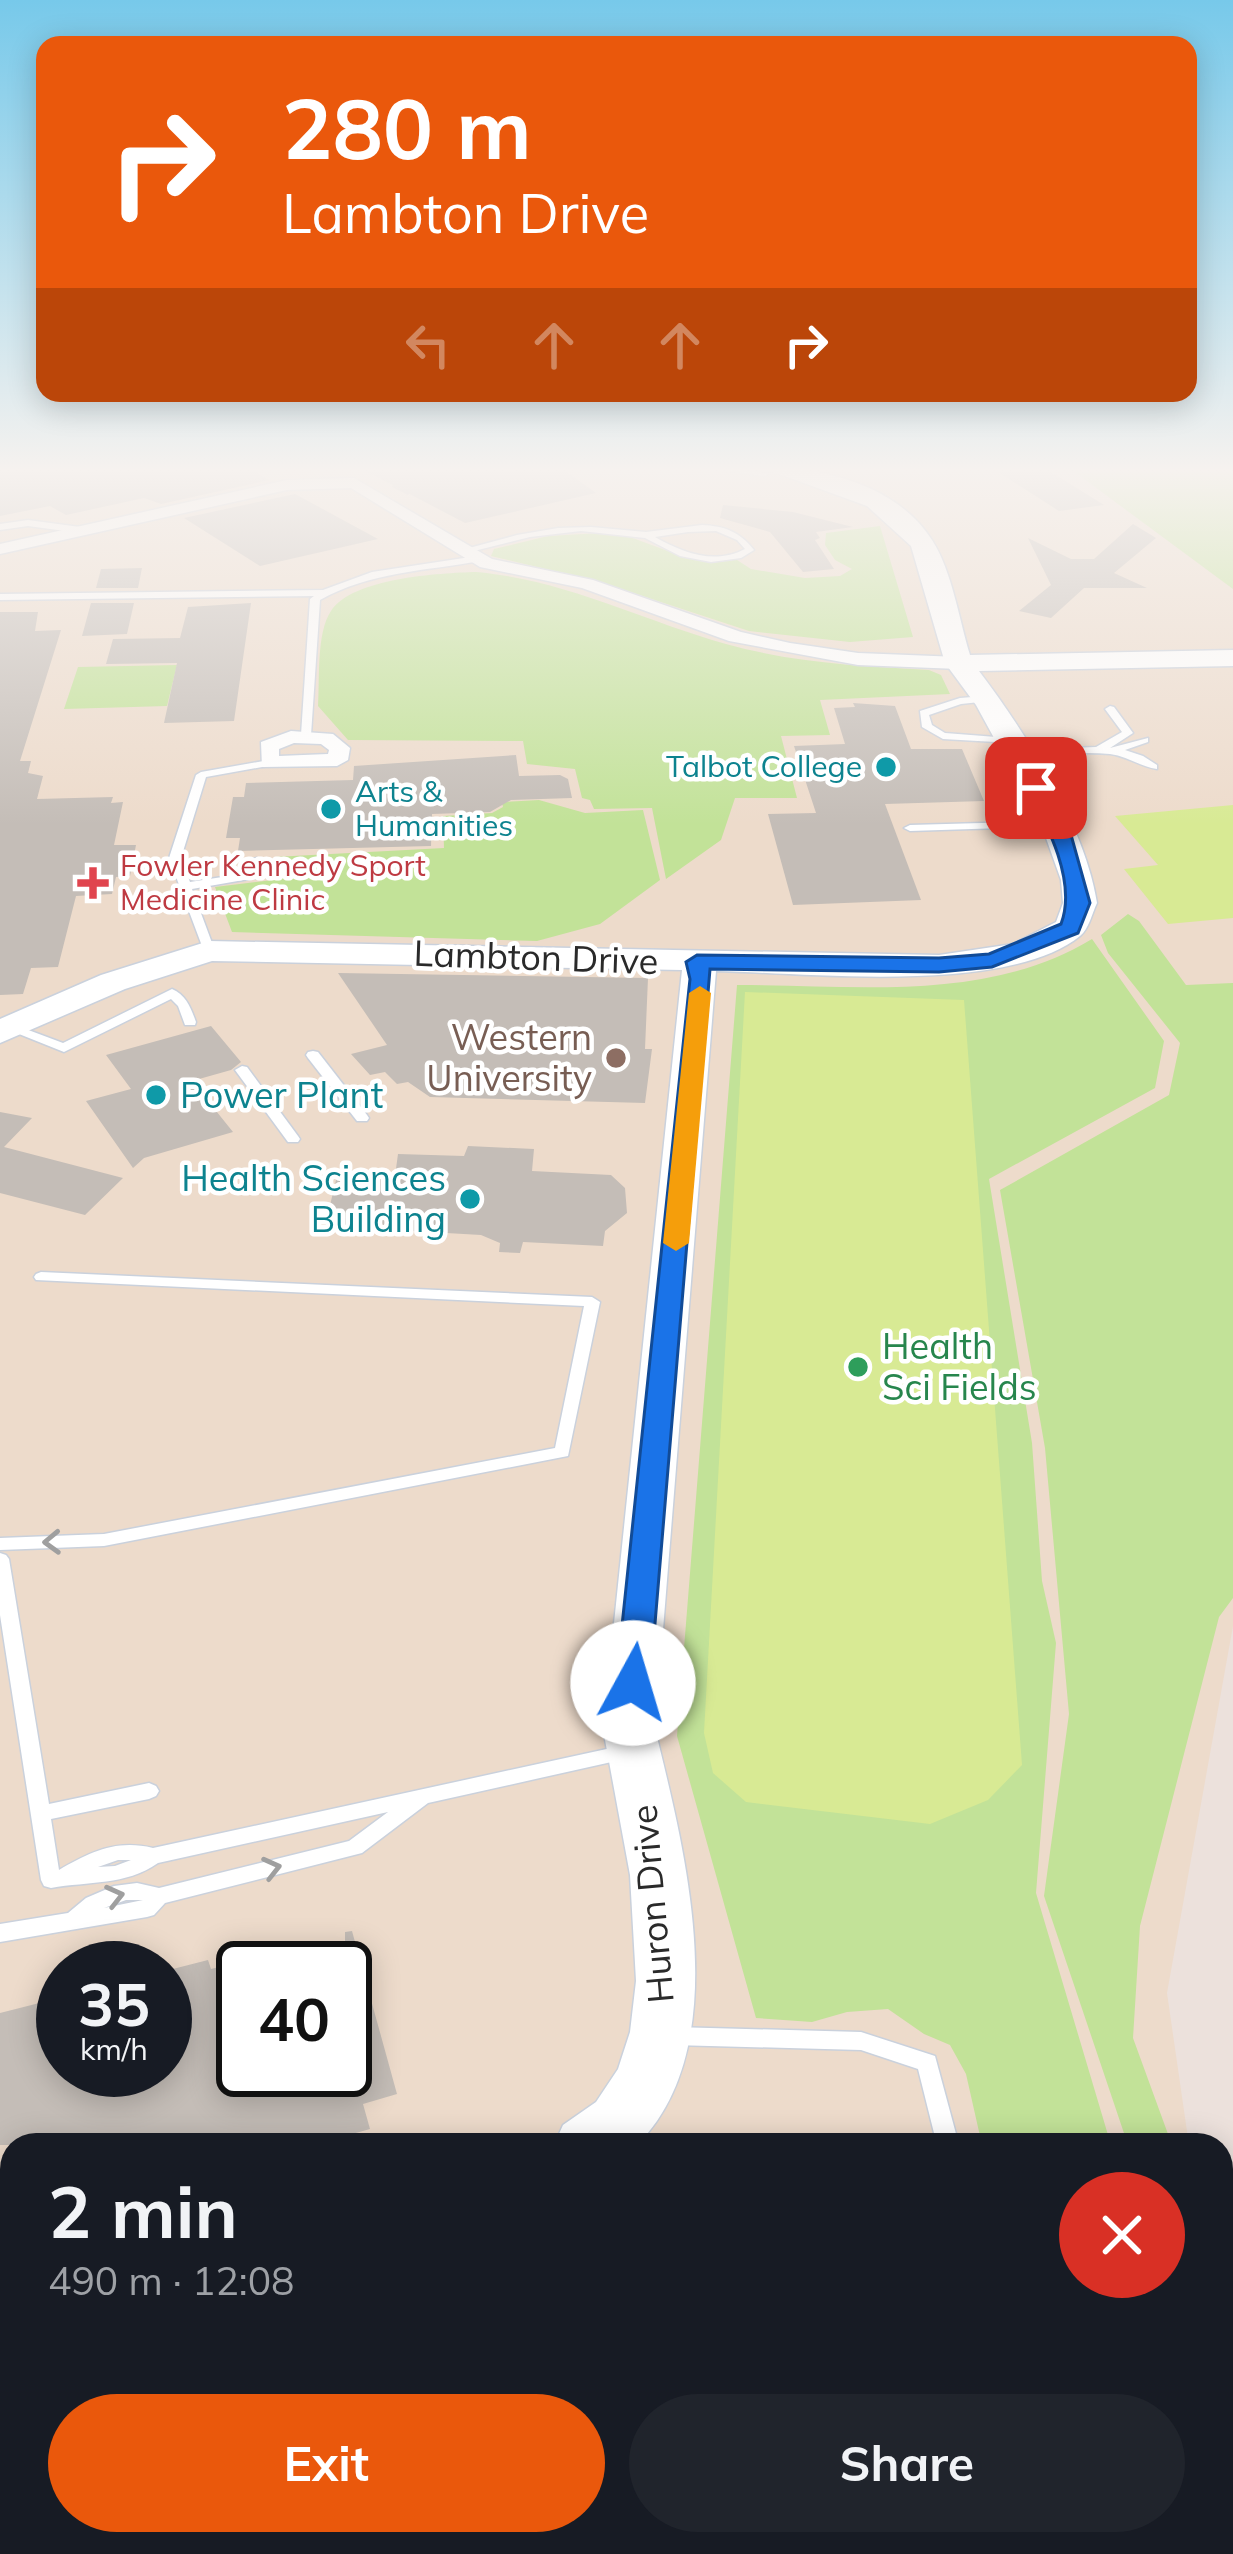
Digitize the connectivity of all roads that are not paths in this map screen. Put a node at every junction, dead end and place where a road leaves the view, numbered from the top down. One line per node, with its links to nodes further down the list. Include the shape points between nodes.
1 (344, 586): 4 (lane)
2 (592, 586): 9 (street, via 790,650)
3 (936, 586): 9 (street, Lambton Drive)
4 (323, 593): 5 (lane); 12 (lane, via 315,598)
5 (46, 596): 6 (lane); 7 (lane)
6 (0, 597)
7 (44, 609)
8 (1233, 658): 9 (street)
9 (959, 663): 10 (street, Lambton Drive)
10 (986, 699): 14 (street, Lambton Drive); 14 (lane, via 935,707 924,713 927,728)
11 (1110, 709): 16 (lane, via 1128,733)
12 (306, 736): 17 (street, via 272,743); 17 (street, via 337,744 337,760)
13 (1144, 740): 15 (lane)
14 (1012, 746): 16 (lane); 19 (street, Lambton Drive)
15 (1115, 750): 16 (lane); 18 (lane)
16 (1098, 751)
17 (269, 763): 22 (lane, via 201,775 176,858)
18 (1153, 767)
19 (1058, 824): 20 (lane); 24 (street, Lambton Drive, via 1080,903 1070,928 1022,953 939,965)
20 (910, 828)
21 (257, 861): 22 (lane, via 251,876)
22 (186, 886): 23 (lane)
23 (209, 951): 24 (street, Lambton Drive); 26 (street, Lambton Drive, via 112,982)
24 (697, 962): 34 (street, Huron Drive)
25 (190, 1022): 26 (lane, via 172,993 64,1048)
26 (5, 1030)
27 (313, 1055): 29 (lane)
28 (242, 1070): 30 (lane)
29 (362, 1118)
30 (293, 1139)
31 (41, 1277): 32 (lane, one-way to 32, via 592,1302 562,1452 104,1540)
32 (0, 1544)
33 (0, 1559): 37 (lane)
34 (633, 1749): 36 (lane); 39 (street, Huron Drive, via 654,1848 668,1997)
35 (149, 1791): 37 (lane)
36 (422, 1798): 37 (lane, via 152,1856 136,1869 93,1879 51,1880); 38 (lane, one-way to 36, via 147,1909 158,1896 355,1847)
37 (44, 1813)
38 (0, 1933)
39 (658, 2036): 40 (street, Huron Drive, via 649,2075); 41 (lane, via 861,2041 927,2063)
40 (603, 2133)
41 (945, 2133)

